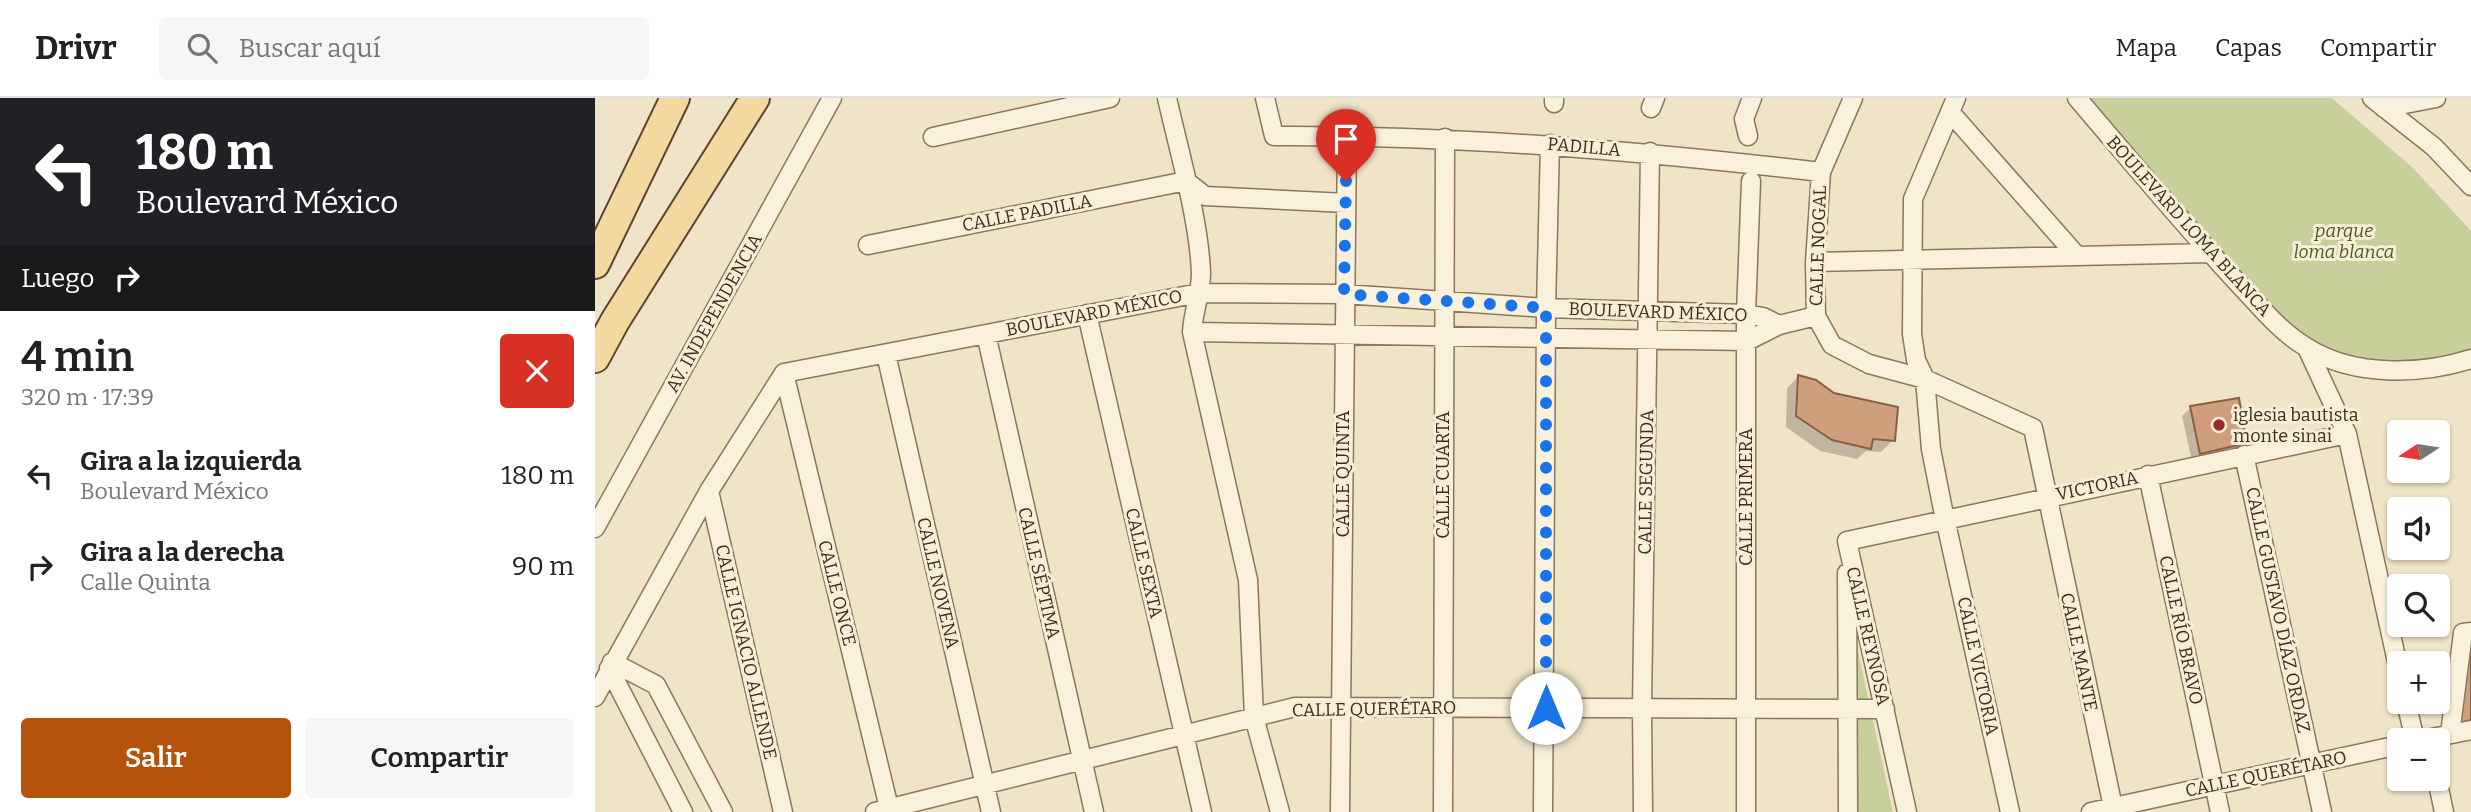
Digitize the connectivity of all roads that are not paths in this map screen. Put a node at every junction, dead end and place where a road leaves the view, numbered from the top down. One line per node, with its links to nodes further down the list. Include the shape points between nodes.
1 (675, 98): 29 (main road)
2 (755, 98): 48 (main road)
3 (832, 98): 58 (street, AV. INDEPENDENCIA)
4 (1110, 98): 15 (street)
5 (1167, 98): 20 (street)
6 (1265, 98): 13 (street, PADILLA, via 1274,136)
7 (1752, 98): 14 (street, via 1744,119)
8 (1853, 98): 19 (street, CALLE NOGAL)
9 (2077, 98): 25 (street, BOULEVARD LOMA BLANCA)
10 (2436, 98): 11 (street)
11 (2378, 103): 22 (street, via 2434,147)
12 (1953, 105): 26 (street); 27 (street, CALLE VICTORIA, via 1913,199)
13 (1347, 135): 16 (street, PADILLA); 23 (street, CALLE QUINTA)
14 (1748, 136)
15 (933, 137)
16 (1445, 138): 17 (street, PADILLA); 32 (street, CALLE CUARTA)
17 (1550, 144): 18 (street, PADILLA); 33 (street)
18 (1650, 152): 19 (street, PADILLA); 34 (street, CALLE SEGUNDA)
19 (1821, 172): 28 (street, CALLE NOGAL)
20 (1186, 181): 23 (street, via 1205,196); 24 (street, CALLE PADILLA); 30 (street, via 1201,273)
21 (1751, 181): 36 (street, CALLE PRIMERA)
22 (2471, 187)
23 (1346, 203): 31 (street, CALLE QUINTA)
24 (868, 245)
25 (2211, 253): 26 (street); 46 (street, BOULEVARD LOMA BLANCA, via 2281,329)
26 (2077, 256): 27 (street)
27 (1913, 260): 28 (street); 51 (street, CALLE VICTORIA, via 1912,334)
28 (1815, 262): 37 (street, CALLE NOGAL)
29 (595, 264)
30 (1199, 293): 31 (street, BOULEVARD MÉXICO); 35 (street, BOULEVARD MÉXICO); 39 (street)
31 (1344, 294): 32 (street, BOULEVARD MÉXICO); 41 (street, CALLE QUINTA)
32 (1445, 302): 33 (street, BOULEVARD MÉXICO); 42 (street, CALLE CUARTA)
33 (1546, 308): 34 (street, BOULEVARD MÉXICO); 43 (street)
34 (1646, 311): 36 (street, BOULEVARD MÉXICO); 44 (street, CALLE SEGUNDA)
35 (1087, 314): 40 (street, BOULEVARD MÉXICO); 74 (street, CALLE SEXTA)
36 (1746, 314): 38 (street, BOULEVARD MÉXICO); 45 (street, CALLE PRIMERA)
37 (1816, 316): 38 (street); 51 (street, via 1832,345 1869,364)
38 (1779, 325): 45 (street, BOULEVARD MÉXICO)
39 (1192, 332): 41 (street, BOULEVARD MÉXICO); 71 (street, via 1248,580)
40 (986, 334): 47 (street, BOULEVARD MÉXICO); 76 (street, CALLE SÉPTIMA)
41 (1344, 335): 42 (street, BOULEVARD MÉXICO); 64 (street, CALLE QUINTA)
42 (1443, 337): 43 (street, BOULEVARD MÉXICO); 65 (street, CALLE CUARTA)
43 (1546, 338): 44 (street, BOULEVARD MÉXICO); 66 (street)
44 (1649, 340): 45 (street, BOULEVARD MÉXICO); 67 (street, CALLE SEGUNDA)
45 (1747, 341): 68 (street, CALLE PRIMERA)
46 (2307, 348): 49 (street, via 2356,368 2392,370); 52 (street)
47 (886, 354): 50 (street, BOULEVARD MÉXICO); 78 (street, CALLE NOVENA)
48 (595, 358)
49 (2471, 359)
50 (784, 373): 55 (street); 82 (street, CALLE ONCE)
51 (1925, 379): 56 (street, CALLE MANTE, via 2033,428); 57 (street, CALLE VICTORIA, via 1931,449)
52 (2347, 433): 53 (street, VICTORIA); 61 (street)
53 (2244, 455): 54 (street, VICTORIA); 77 (street, CALLE GUSTAVO DÍAZ ORDAZ)
54 (2148, 475): 56 (street, VICTORIA); 79 (street, CALLE RÍO BRAVO)
55 (709, 491): 62 (street); 85 (street, CALLE IGNACIO ALLENDE)
56 (2046, 497): 57 (street, VICTORIA); 81 (street, CALLE MANTE)
57 (1947, 520): 59 (street, VICTORIA); 97 (street, CALLE VICTORIA)
58 (595, 528)
59 (1847, 541): 69 (street, CALLE REYNOSA); 70 (street, CALLE REYNOSA)
60 (2471, 632): 73 (street, via 2463,633)
61 (2395, 651)
62 (611, 665): 63 (street); 83 (street); 84 (street, via 656,685)
63 (595, 697)
64 (1341, 708): 65 (street, CALLE QUERÉTARO); 71 (street, CALLE QUERÉTARO, via 1296,707); 90 (street, CALLE QUINTA)
65 (1442, 708): 66 (street, CALLE QUERÉTARO); 91 (street, CALLE CUARTA)
66 (1546, 708): 67 (street, CALLE QUERÉTARO); 92 (street)
67 (1642, 708): 68 (street, CALLE QUERÉTARO); 93 (street, CALLE SEGUNDA)
68 (1745, 709): 69 (street, CALLE QUERÉTARO); 94 (street, CALLE PRIMERA)
69 (1846, 709): 70 (street, CALLE QUERÉTARO); 95 (street, CALLE REYNOSA)
70 (1885, 709): 96 (street, CALLE REYNOSA)
71 (1254, 718): 74 (street, CALLE QUERÉTARO); 89 (street)
72 (2471, 730): 73 (street)
73 (2450, 734)
74 (1184, 735): 76 (street, CALLE QUERÉTARO); 88 (street, CALLE SEXTA)
75 (2387, 748): 77 (street, CALLE QUERÉTARO)
76 (1081, 761): 78 (street, CALLE QUERÉTARO); 87 (street, CALLE SÉPTIMA)
77 (2311, 764): 79 (street, CALLE QUERÉTARO); 100 (street, CALLE GUSTAVO DÍAZ ORDAZ)
78 (984, 785): 82 (street, CALLE QUERÉTARO); 86 (street, CALLE NOVENA)
79 (2214, 785): 81 (street, CALLE QUERÉTARO); 99 (street, CALLE RÍO BRAVO)
80 (2440, 791): 101 (street)
81 (2113, 810): 98 (street, CALLE QUERÉTARO)
82 (885, 811)
83 (683, 812)
84 (723, 812)
85 (783, 812)
86 (991, 812)
87 (1094, 812)
88 (1202, 812)
89 (1280, 812)
90 (1340, 812)
91 (1443, 812)
92 (1543, 812)
93 (1643, 812)
94 (1745, 812)
95 (1848, 812)
96 (1907, 812)
97 (2010, 812)
98 (2091, 812)
99 (2220, 812)
100 (2322, 812)
101 (2444, 812)

